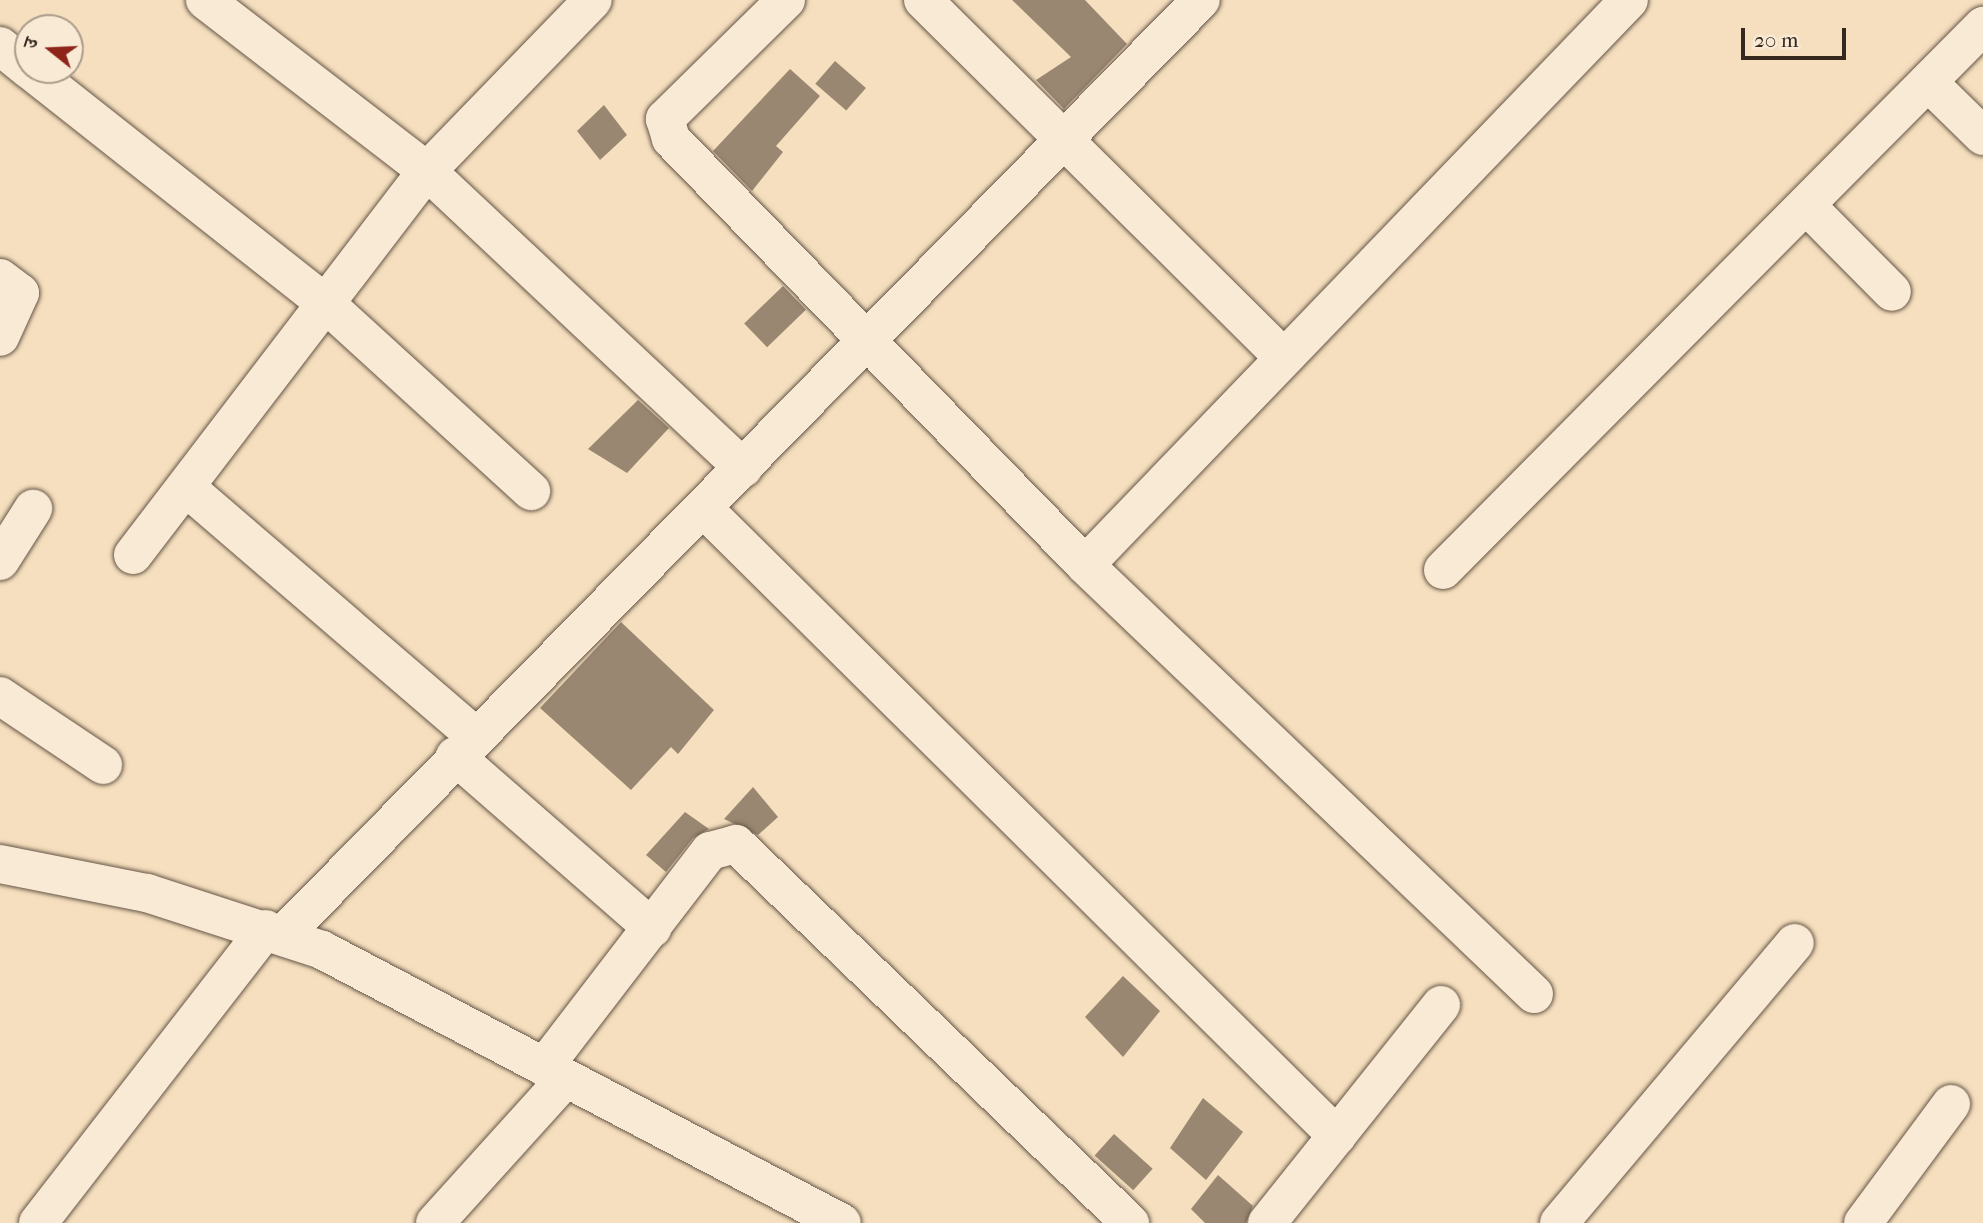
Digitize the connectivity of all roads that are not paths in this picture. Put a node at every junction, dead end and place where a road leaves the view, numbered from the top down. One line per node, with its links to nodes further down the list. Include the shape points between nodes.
1 (205, 0): 14 (street)
2 (593, 0): 14 (street)
3 (786, 0): 20 (street, via 672,111 665,129)
4 (923, 0): 13 (street)
5 (1629, 0): 21 (street)
6 (1182, 7): 13 (street)
7 (1983, 26): 10 (street)
8 (0, 46): 9 (street)
9 (14, 57)
10 (1928, 82): 12 (street); 15 (street)
11 (48, 84): 18 (street)
12 (1983, 136)
13 (1062, 144): 20 (street); 21 (street)
14 (427, 171): 18 (street); 22 (street)
15 (1806, 205): 17 (street); 30 (street)
16 (0, 278): 19 (street, via 20,293)
17 (1892, 292)
18 (323, 300): 23 (street); 24 (street)
19 (0, 338)
20 (870, 338): 22 (street); 29 (street)
21 (1284, 358): 29 (street)
22 (743, 468): 26 (street)
23 (188, 489): 27 (street); 32 (street)
24 (531, 491)
25 (33, 509): 28 (street)
26 (704, 509): 32 (street); 42 (street)
27 (132, 555)
28 (0, 561)
29 (1085, 565): 38 (street)
30 (1443, 570)
31 (0, 696): 33 (street)
32 (465, 746): 35 (street); 36 (street)
33 (103, 765)
34 (6, 875): 36 (street, via 147,893)
35 (652, 928): 40 (street); 46 (street, via 710,852 736,844)
36 (275, 932): 40 (street, via 359,967); 43 (street)
37 (1795, 943): 48 (street)
38 (1534, 994)
39 (1441, 1005): 42 (street)
40 (555, 1073): 44 (street); 45 (street)
41 (1951, 1104): 49 (street)
42 (1337, 1136): 47 (street)
43 (38, 1223)
44 (435, 1223)
45 (842, 1223)
46 (1130, 1223)
47 (1267, 1223)
48 (1559, 1223)
49 (1863, 1223)

